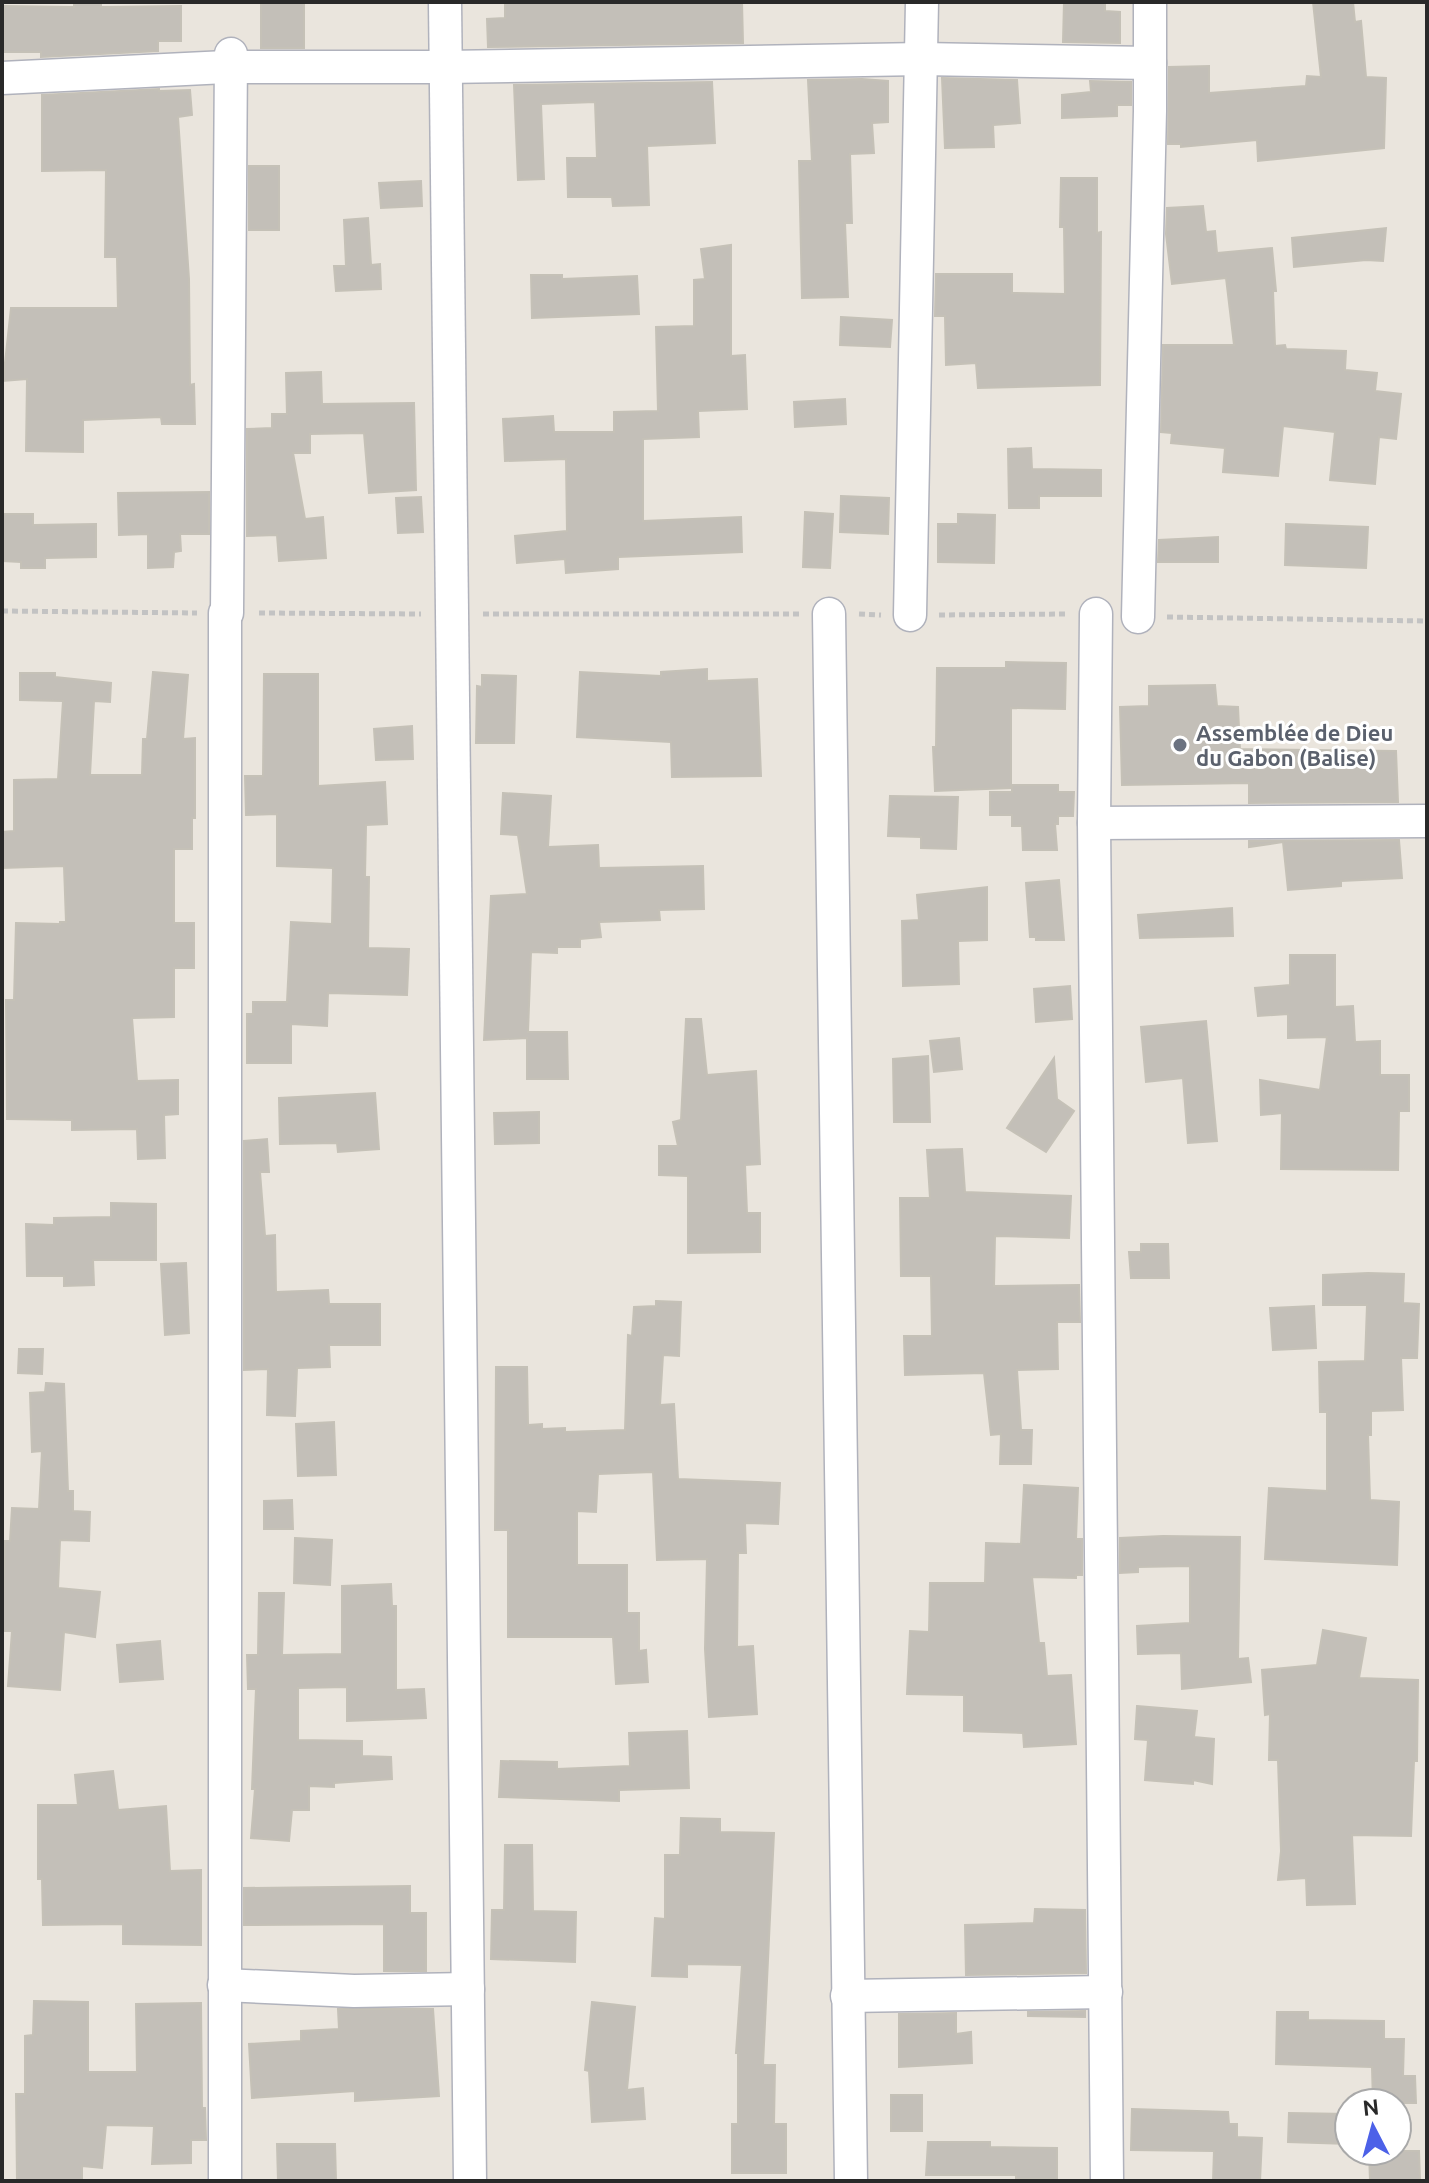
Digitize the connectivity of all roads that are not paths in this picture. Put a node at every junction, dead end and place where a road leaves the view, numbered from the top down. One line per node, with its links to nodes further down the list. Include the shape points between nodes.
1 (445, 2): 7 (street)
2 (922, 2): 4 (street)
3 (1150, 2): 6 (street)
4 (922, 59): 6 (street); 7 (street); 11 (street)
5 (231, 60): 7 (street); 8 (street); 15 (street)
6 (1150, 63): 12 (street)
7 (444, 67): 16 (street)
8 (2, 78)
9 (829, 614): 18 (street)
10 (1096, 614): 14 (street)
11 (910, 615)
12 (1138, 617)
13 (1427, 821): 14 (street)
14 (1094, 823): 17 (street)
15 (224, 1985): 16 (street); 19 (street)
16 (468, 1989): 20 (street)
17 (1106, 1992): 18 (street); 22 (street)
18 (847, 1996): 21 (street)
19 (225, 2181)
20 (470, 2181)
21 (851, 2181)
22 (1107, 2181)

